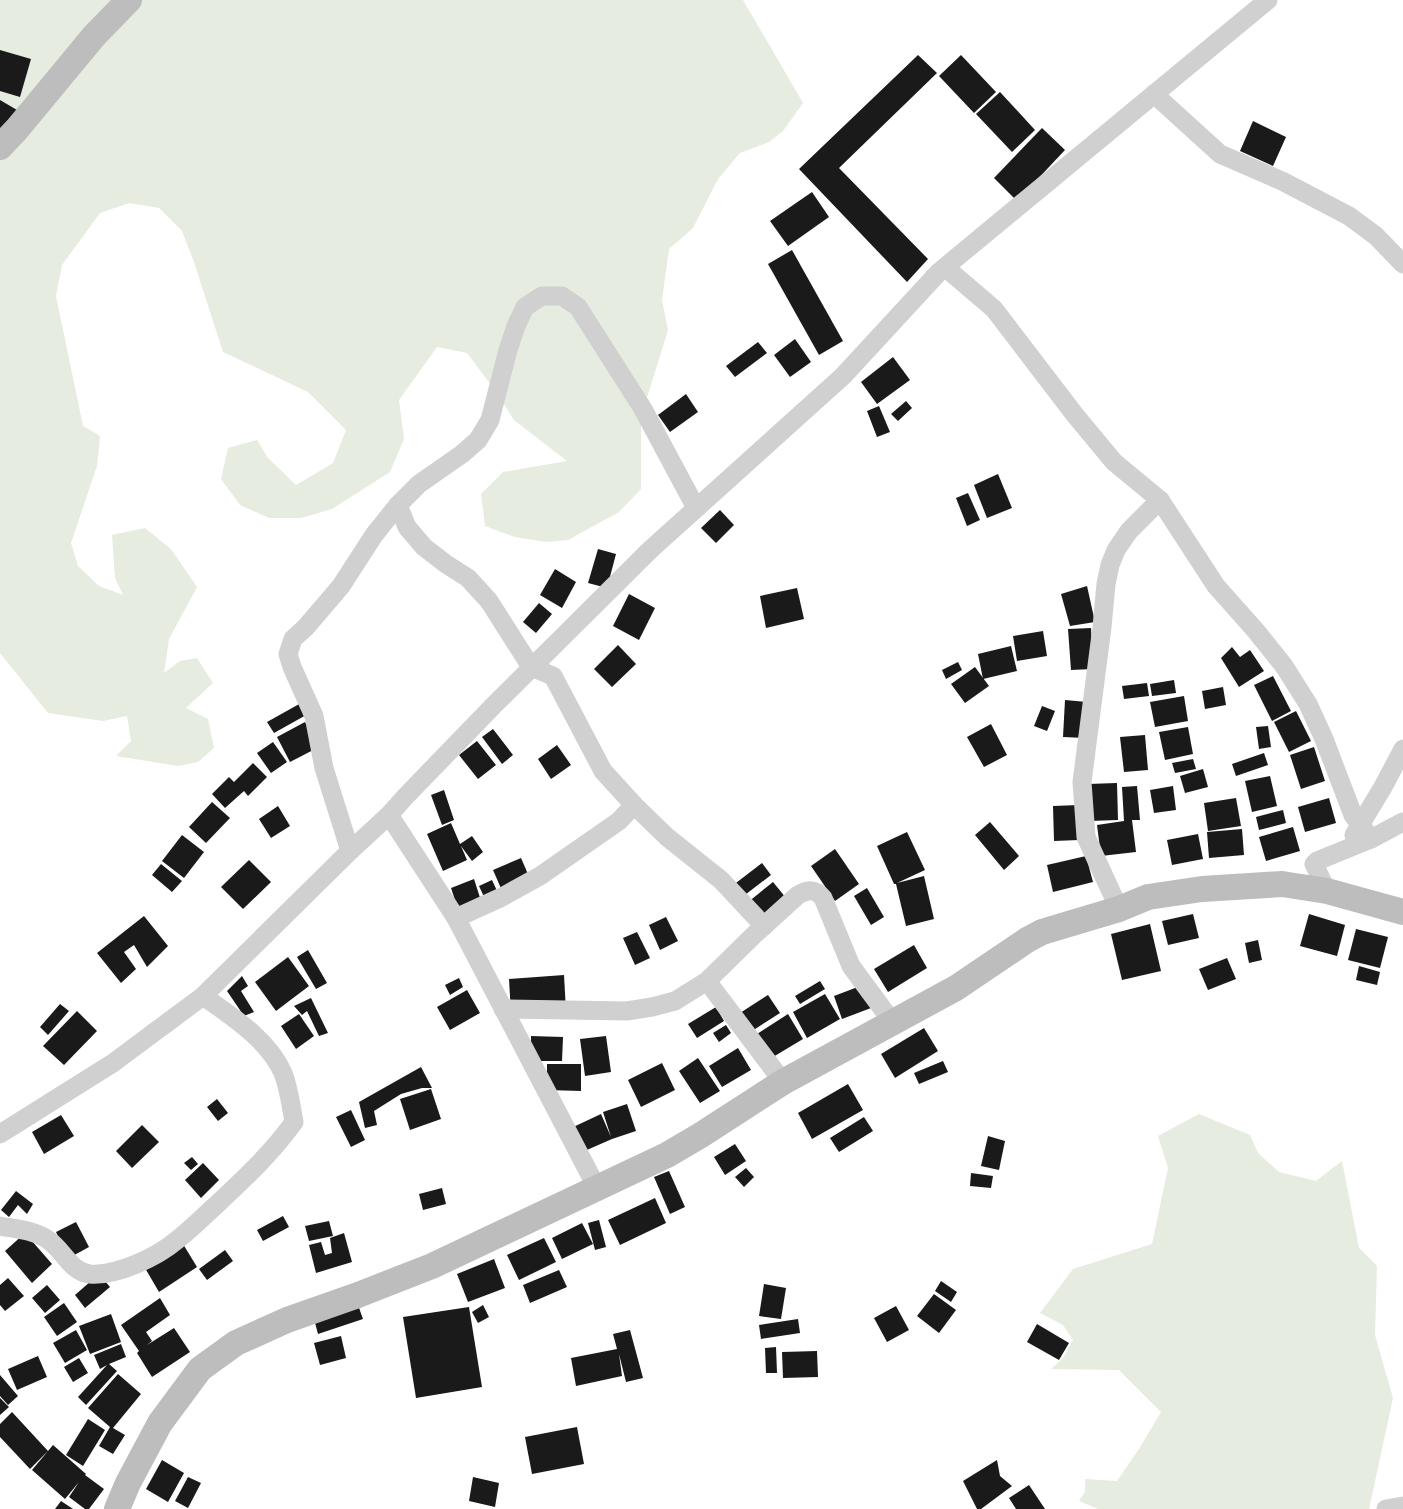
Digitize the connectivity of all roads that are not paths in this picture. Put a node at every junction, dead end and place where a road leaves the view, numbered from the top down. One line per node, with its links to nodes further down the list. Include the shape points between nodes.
1 (129, 0): 4 (street, via 94,36)
2 (1268, 0): 3 (street)
3 (1154, 94): 5 (street, via 1220,154 1282,181 1349,216 1376,236); 6 (street)
4 (0, 147)
5 (1403, 264)
6 (946, 268): 7 (street, via 994,309 1114,462); 9 (street, via 843,376)
7 (1160, 500): 15 (street, via 1216,586 1268,645 1308,704); 20 (street, via 1129,532 1110,565 1082,782 1086,837)
8 (398, 505): 9 (street, via 478,440 490,420 508,350 525,307 542,296 562,296 578,308 643,409); 10 (street, via 407,528 424,547 468,578 489,601); 18 (street, via 341,586 292,639 288,654 314,716 324,768)
9 (696, 508): 10 (street)
10 (531, 667): 12 (street, via 553,676 603,771); 13 (street)
11 (1403, 749): 15 (street)
12 (634, 805): 22 (street, via 619,821 540,876); 23 (street, via 667,837 721,880)
13 (389, 816): 18 (street); 22 (street)
14 (1403, 822): 16 (street)
15 (1359, 825): 16 (street); 17 (street)
16 (1371, 840): 17 (street)
17 (1346, 848): 19 (street, via 1314,864)
18 (350, 851): 25 (street)
19 (1327, 891): 20 (street, via 1282,884 1202,889 1148,897); 21 (street)
20 (1119, 909): 27 (street, via 1042,932 956,988)
21 (1403, 912)
22 (456, 918): 26 (street)
23 (764, 926): 24 (street); 27 (street, via 806,890 818,893 851,966)
24 (707, 981): 26 (street, via 675,1000 652,1008 627,1011); 28 (street)
25 (203, 996): 29 (street, via 113,1063); 31 (street, via 247,1027 274,1058 287,1087 294,1122 254,1171 177,1241 140,1262 114,1271 90,1274 79,1271 47,1238)
26 (503, 1009): 30 (street)
27 (893, 1023): 28 (street)
28 (784, 1082): 30 (street, via 667,1155)
29 (0, 1134)
30 (597, 1188): 33 (street, via 432,1266 287,1320 236,1343 218,1355 200,1369 160,1423)
31 (0, 1226)
32 (1403, 1506): 34 (street)
33 (117, 1509)
34 (1386, 1509)

